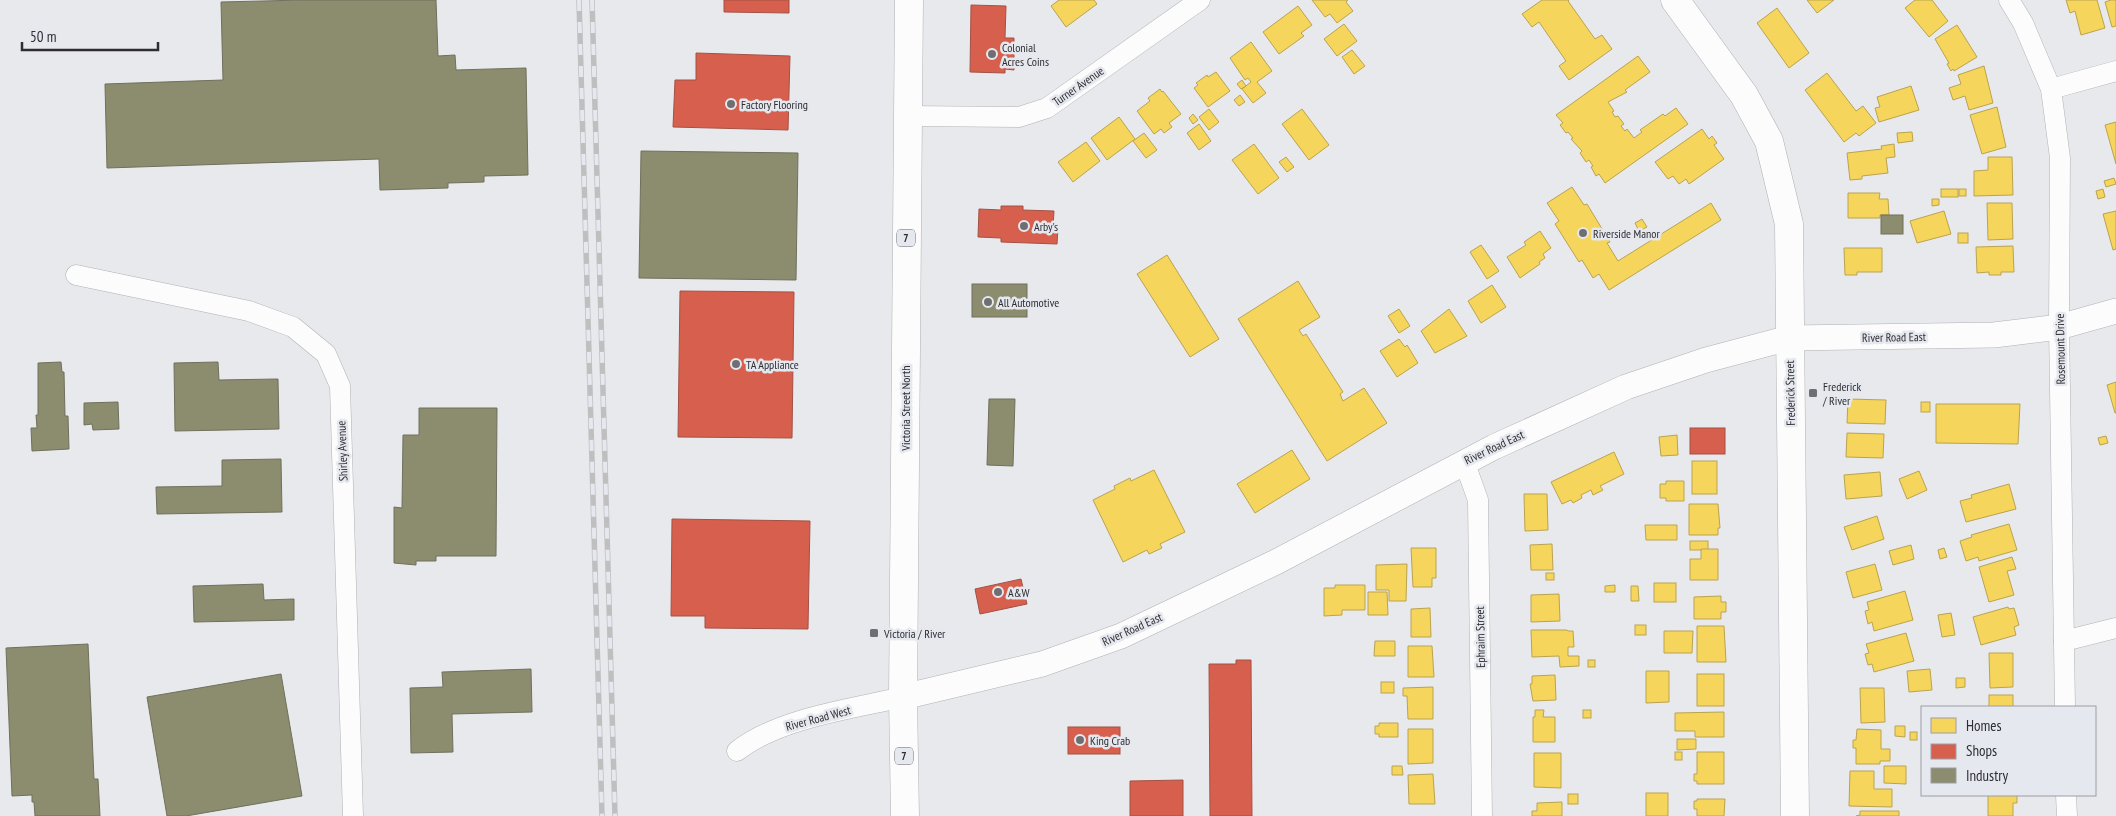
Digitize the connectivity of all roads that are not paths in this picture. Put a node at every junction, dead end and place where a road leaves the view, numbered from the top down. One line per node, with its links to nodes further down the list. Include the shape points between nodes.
1 (909, 0): 7 (main road, Victoria Street North / 7)
2 (1200, 0): 7 (street, Turner Avenue, via 1047,108 1019,117)
3 (1675, 0): 11 (main road, Frederick Street, via 1744,95 1769,141 1789,224)
4 (2009, 0): 6 (street, Rosemount Drive, via 2023,23)
5 (2116, 71): 6 (street)
6 (2051, 89): 10 (street, Rosemount Drive, via 2060,158)
7 (907, 116): 15 (main road, Victoria Street North / 7)
8 (76, 275): 19 (street, Shirley Avenue, via 249,311 293,327 326,354 340,386)
9 (2116, 311): 10 (street, River Road East)
10 (2059, 326): 11 (street, River Road East, via 1994,335); 14 (street, Rosemount Drive)
11 (1789, 338): 12 (street, River Road East, via 1706,360 1626,387); 22 (main road, Frederick Street)
12 (1464, 461): 15 (street, River Road East, via 1276,562 1121,636 1042,664); 21 (street, Ephraim Street, via 1478,500)
13 (2116, 628): 14 (street)
14 (2064, 641): 16 (street, Rosemount Drive)
15 (903, 696): 17 (street, River Road West, via 781,727); 20 (main road, Victoria Street North / 7)
16 (2065, 706)
17 (737, 750)
18 (2066, 796): 23 (street)
19 (353, 816)
20 (905, 816)
21 (1482, 816)
22 (1794, 816)
23 (2067, 816)

